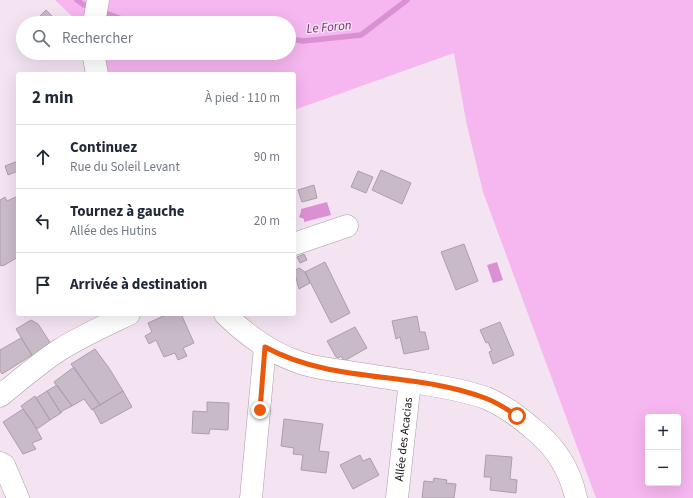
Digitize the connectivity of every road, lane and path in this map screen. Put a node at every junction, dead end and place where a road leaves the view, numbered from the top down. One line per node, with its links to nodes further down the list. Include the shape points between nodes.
1 (98, 0): 2 (street)
2 (95, 16)
3 (94, 60): 4 (street)
4 (97, 72)
5 (347, 226): 6 (street)
6 (296, 243)
7 (125, 316): 11 (street, via 61,349)
8 (227, 316): 9 (street, via 247,335)
9 (265, 347): 10 (street, via 313,366); 14 (street)
10 (410, 381): 15 (street, Allée des Acacias); 16 (street, via 472,394 517,416 538,433 558,455 571,479)
11 (0, 396)
12 (0, 462): 13 (street, via 4,465)
13 (18, 498)
14 (251, 498)
15 (397, 498)
16 (576, 498)

